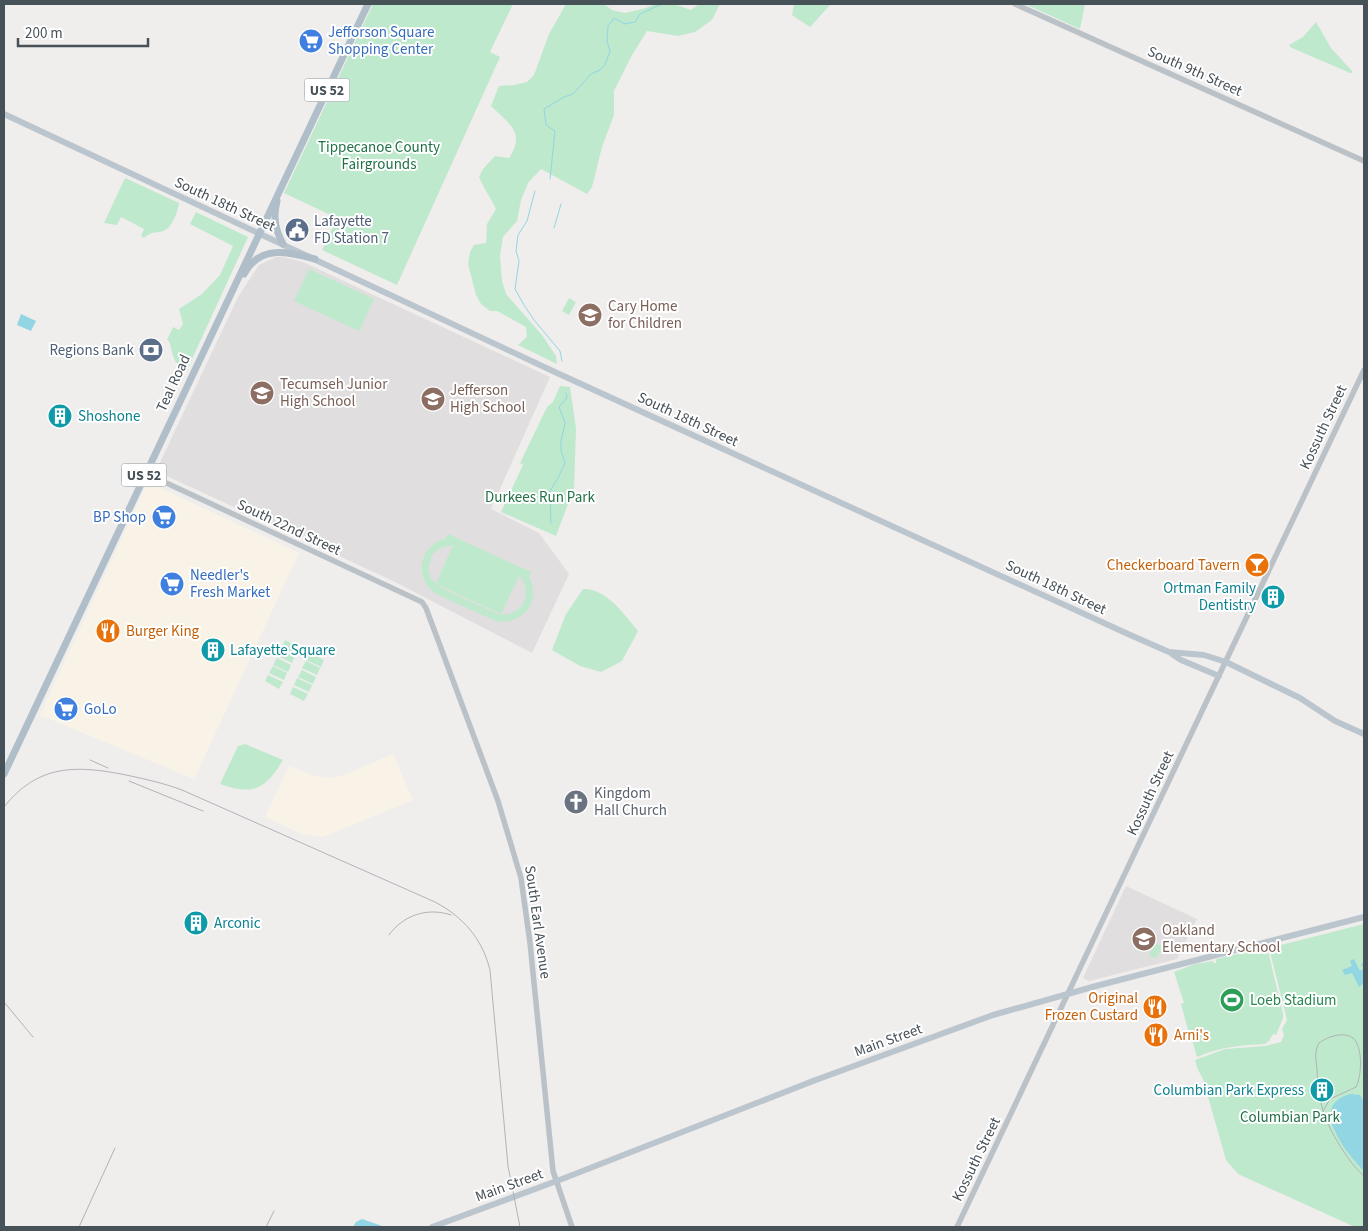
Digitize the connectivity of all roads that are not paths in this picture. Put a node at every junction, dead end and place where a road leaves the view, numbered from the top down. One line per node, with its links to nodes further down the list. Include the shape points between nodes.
1 (368, 4): 5 (main road, Teal Road / US 52)
2 (1015, 4): 4 (street, South 9th Street)
3 (4, 114): 6 (main road, South 18th Street)
4 (1364, 161)
5 (286, 176): 6 (main road, Teal Road / US 52); 7 (main road, via 275,218)
6 (258, 233): 7 (main road, South 18th Street); 9 (main road, Teal Road / US 52)
7 (283, 244): 8 (main road, South 18th Street)
8 (315, 259): 9 (main road, via 281,252 260,257 250,264); 13 (main road, South 18th Street)
9 (229, 297): 11 (main road, Teal Road / US 52)
10 (1364, 370): 14 (street, Kossuth Street)
11 (145, 473): 12 (street, South 22nd Street); 17 (main road, Teal Road / US 52)
12 (422, 602): 20 (street, South Earl Avenue, via 496,793 521,878)
13 (1169, 652): 14 (main road, South 18th Street, via 1204,655); 15 (main road)
14 (1226, 662): 15 (street, Kossuth Street); 16 (main road, South 18th Street)
15 (1219, 676): 19 (street, Kossuth Street)
16 (1364, 734)
17 (4, 774)
18 (1364, 917): 19 (main road, Main Street)
19 (1068, 994): 20 (main road, Main Street, via 993,1015 875,1058); 23 (street, Kossuth Street)
20 (556, 1181): 21 (main road, Main Street); 22 (street, South Earl Avenue)
21 (432, 1227)
22 (572, 1227)
23 (957, 1227)

